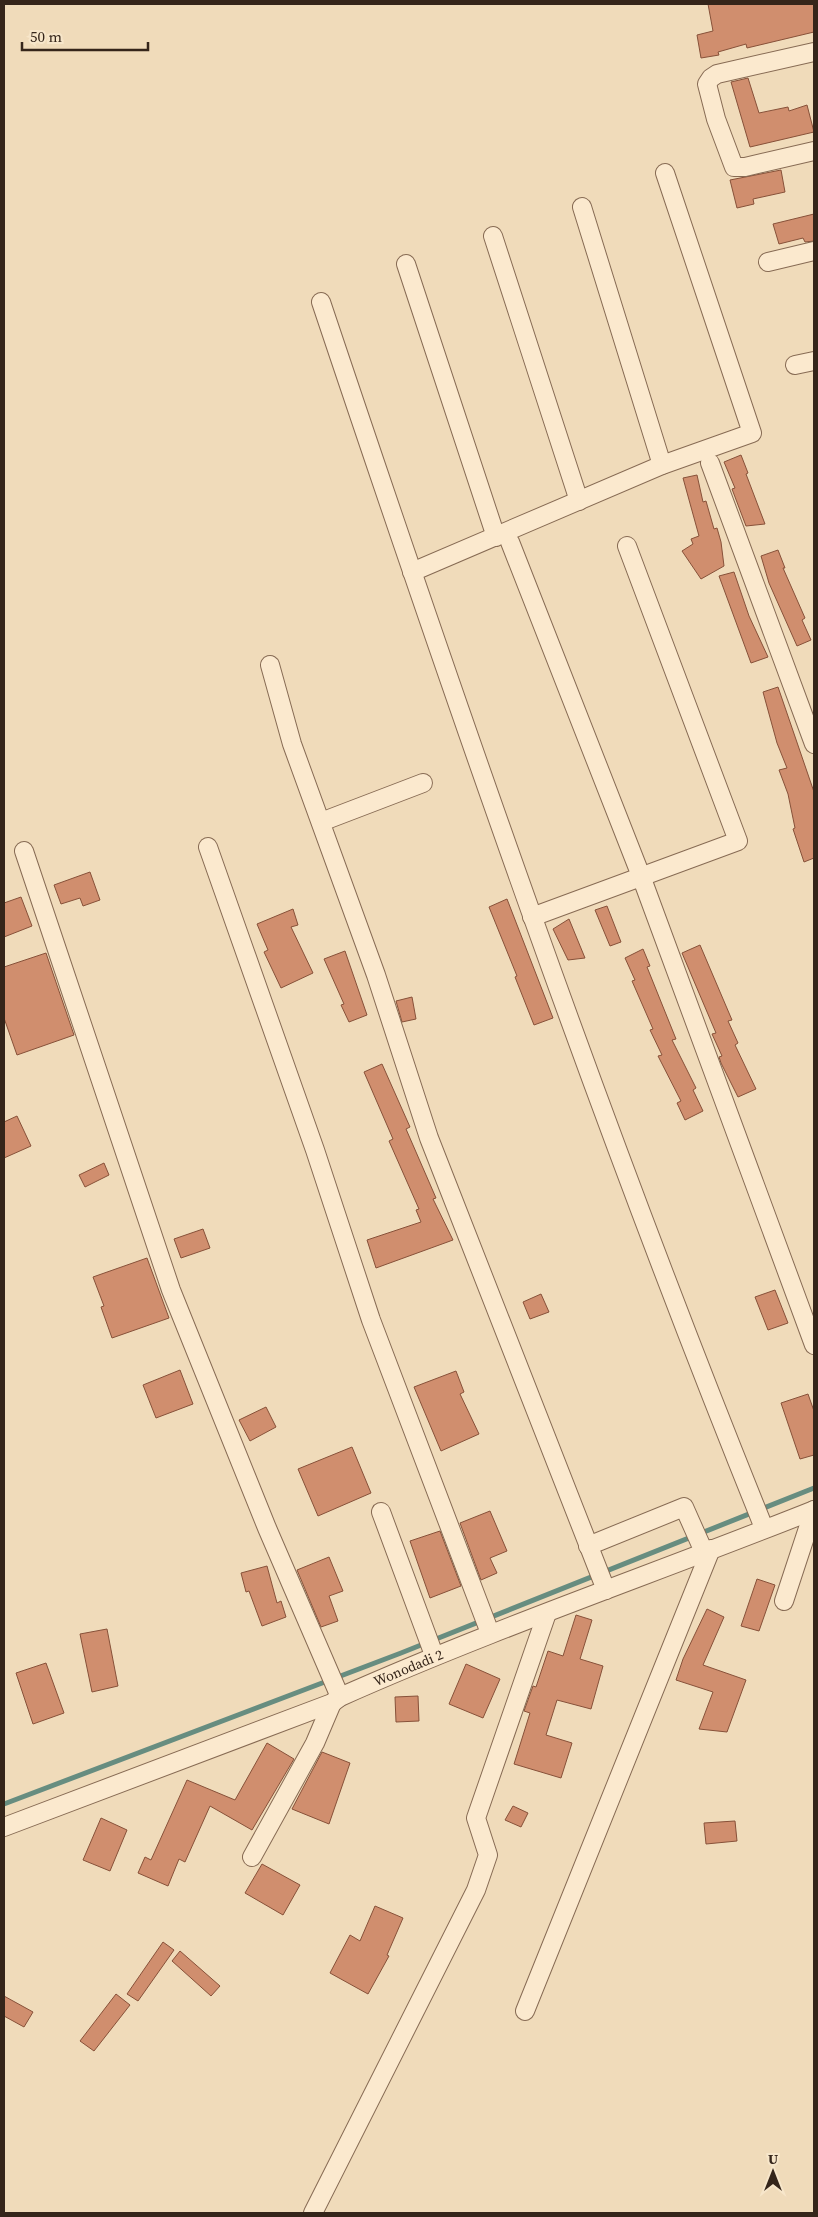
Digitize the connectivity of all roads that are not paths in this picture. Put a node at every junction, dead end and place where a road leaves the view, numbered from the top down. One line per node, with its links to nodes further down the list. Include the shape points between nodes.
1 (814, 52): 2 (street, via 717,74 707,84 716,120 734,167)
2 (814, 151)
3 (665, 173): 13 (street, via 752,433)
4 (582, 207): 13 (street)
5 (493, 236): 14 (street)
6 (814, 252): 7 (street)
7 (768, 262)
8 (406, 264): 15 (street)
9 (321, 302): 17 (street)
10 (814, 361): 11 (street)
11 (796, 365)
12 (710, 463): 19 (street)
13 (662, 465): 14 (street)
14 (579, 501): 15 (street)
15 (503, 540): 17 (street); 24 (street)
16 (627, 546): 24 (street, via 738,841)
17 (412, 572): 25 (street)
18 (270, 665): 21 (street, via 292,744)
19 (814, 744)
20 (423, 783): 21 (street)
21 (321, 822): 31 (street, via 376,975 429,1138)
22 (208, 847): 35 (street, via 371,1320)
23 (24, 851): 37 (street, via 170,1290)
24 (641, 876): 25 (street); 26 (street)
25 (532, 917): 29 (street, via 661,1268)
26 (814, 1345)
27 (814, 1510): 29 (street, Wonodadi 2); 33 (street)
28 (381, 1512): 36 (street)
29 (760, 1518): 30 (street, Wonodadi 2)
30 (701, 1543): 31 (street, via 684,1507); 32 (street, Wonodadi 2); 40 (street)
31 (588, 1546): 32 (street)
32 (604, 1586): 34 (street, Wonodadi 2)
33 (784, 1602)
34 (547, 1614): 35 (street, Wonodadi 2); 41 (street, via 476,1818 488,1855 476,1890)
35 (487, 1623): 36 (street, Wonodadi 2)
36 (430, 1645): 37 (street, Wonodadi 2)
37 (334, 1690): 38 (street, Wonodadi 2); 39 (street, via 315,1743)
38 (4, 1827)
39 (252, 1857)
40 (525, 2011)
41 (313, 2213)

